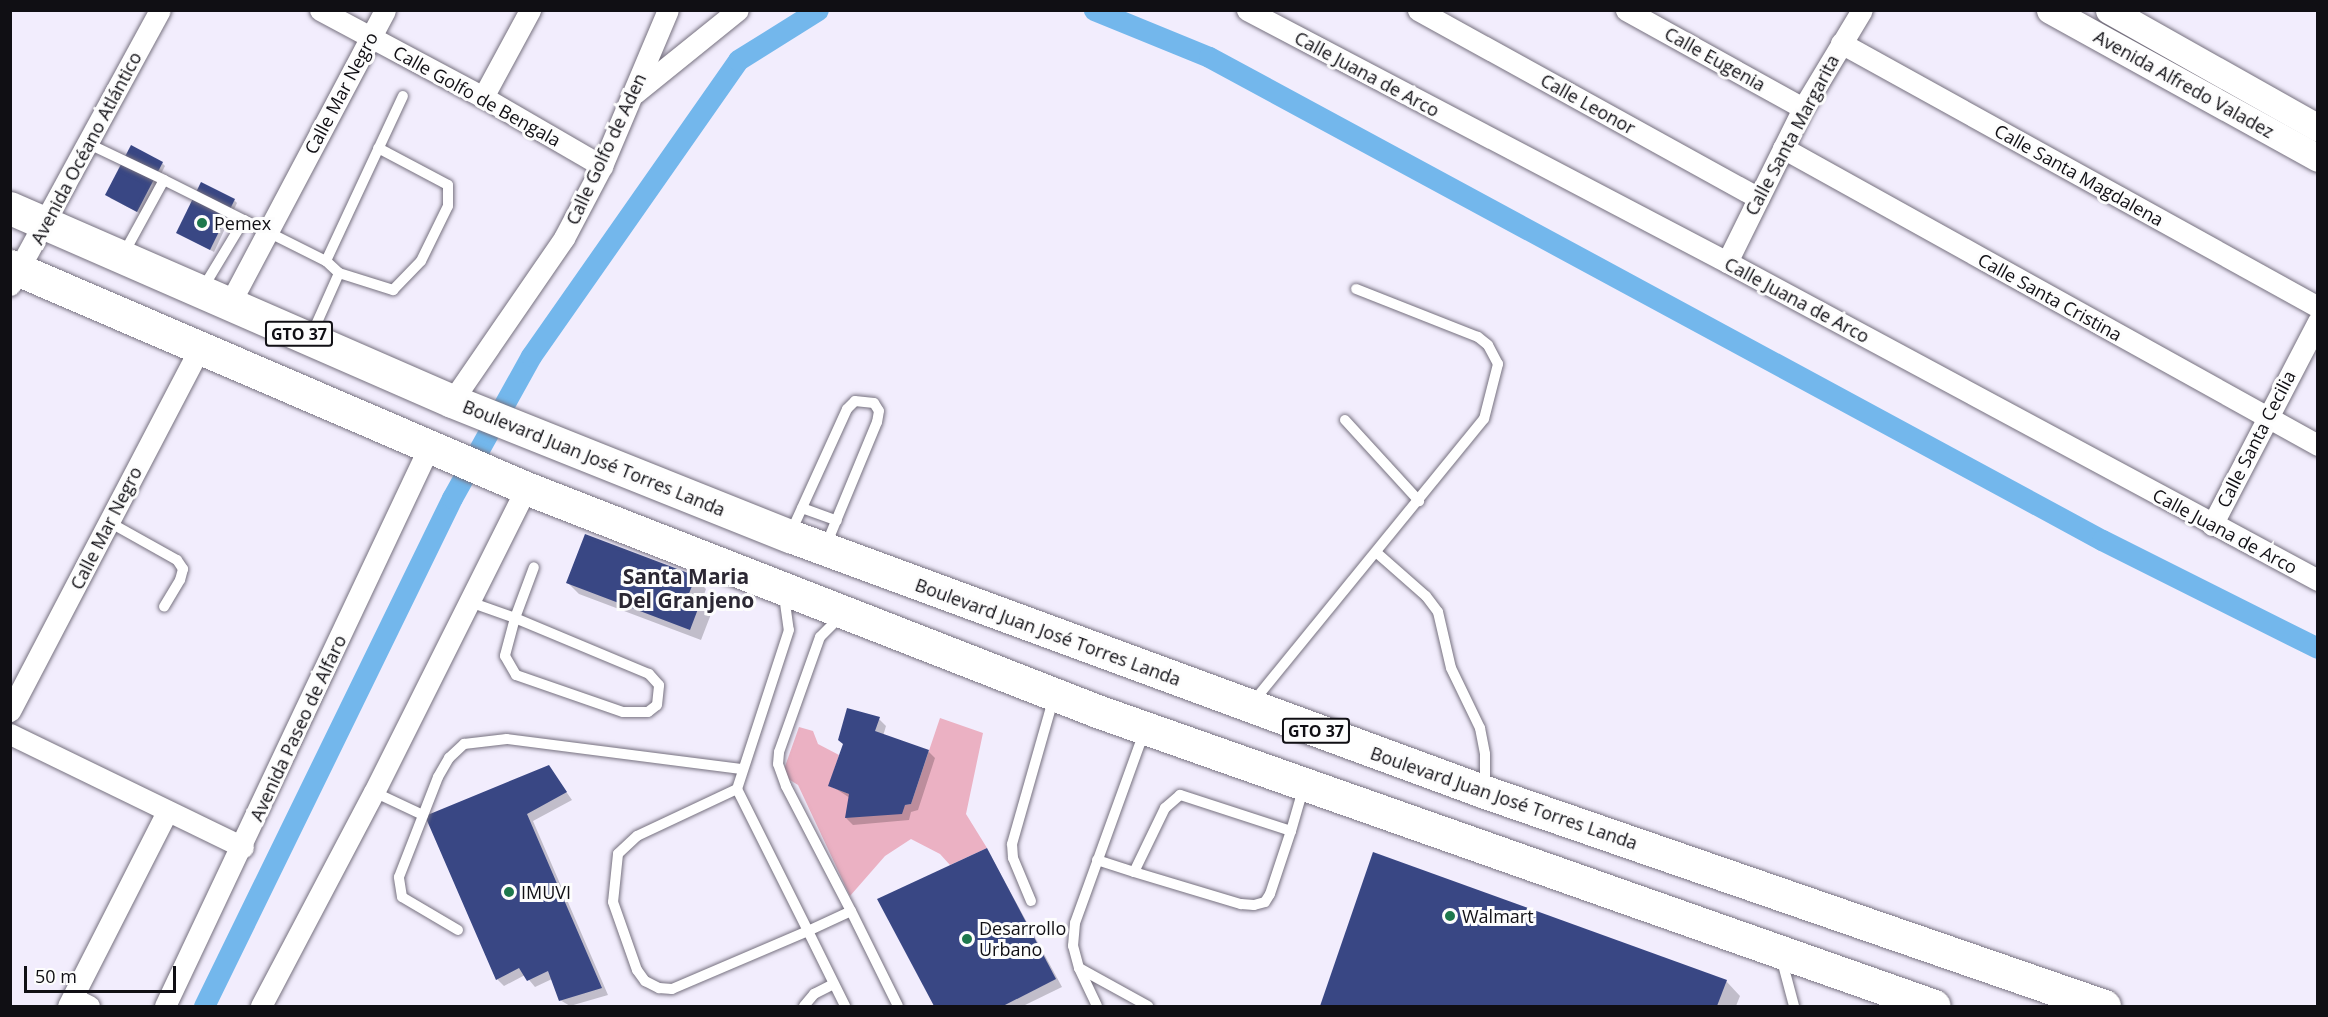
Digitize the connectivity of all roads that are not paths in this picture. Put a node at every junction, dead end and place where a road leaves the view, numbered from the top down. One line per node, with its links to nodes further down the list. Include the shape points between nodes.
1 (160, 10): 21 (street, Avenida Océano Atlántico)
2 (320, 10): 14 (street, Calle Golfo de Bengala)
3 (385, 10): 14 (street, Calle Mar Negro)
4 (530, 10): 18 (street)
5 (668, 10): 17 (street, Calle Golfo de Aden)
6 (738, 10): 17 (street)
7 (1248, 10): 13 (street, Calle Juana de Arco)
8 (1418, 10): 27 (street, Calle Leonor)
9 (1626, 10): 19 (street, Calle Eugenia)
10 (1862, 10): 15 (street, Calle Santa Margarita)
11 (2050, 10): 24 (street, Avenida Alfredo Valadez)
12 (2109, 10): 20 (street, Avenida Alfredo Valadez)
13 (1278, 18): 34 (street, Calle Juana de Arco)
14 (371, 36): 18 (street, Calle Golfo de Bengala); 31 (street, Calle Mar Negro)
15 (1841, 43): 19 (street, Calle Santa Margarita); 39 (street, Calle Santa Magdalena)
16 (402, 96): 22 (lane)
17 (632, 96): 25 (street, Calle Golfo de Aden)
18 (483, 97): 25 (street, Calle Golfo de Bengala)
19 (1803, 108): 23 (street, Calle Santa Margarita)
20 (2318, 128)
21 (89, 144): 26 (lane); 30 (street, Avenida Océano Atlántico)
22 (378, 148): 33 (lane); 35 (lane, via 448,185 448,206 421,261 393,290)
23 (1783, 148): 27 (street, Calle Santa Margarita); 44 (street, Calle Santa Cristina)
24 (2318, 158)
25 (602, 166): 43 (street, Calle Golfo de Aden)
26 (164, 180): 29 (lane); 32 (lane)
27 (1758, 198): 34 (street, Calle Santa Margarita)
28 (10, 208): 30 (main road, Boulevard Juan José Torres Landa / GTO 37)
29 (244, 220): 31 (lane); 38 (lane)
30 (46, 223): 32 (main road, Boulevard Juan José Torres Landa / GTO 37); 36 (street, Avenida Océano Atlántico)
31 (268, 232): 33 (lane); 38 (street, Calle Mar Negro)
32 (122, 256): 38 (main road, Boulevard Juan José Torres Landa / GTO 37)
33 (326, 261): 35 (lane)
34 (1727, 262): 52 (street, Calle Juana de Arco)
35 (339, 273): 41 (lane)
36 (13, 274): 42 (main road, GTO 37)
37 (1356, 290): 49 (lane, via 1478,337 1488,345 1498,364 1484,418)
38 (216, 297): 41 (main road, Boulevard Juan José Torres Landa / GTO 37)
39 (2318, 307)
40 (2318, 321): 44 (street, Calle Santa Cecilia)
41 (310, 339): 43 (main road, Boulevard Juan José Torres Landa / GTO 37)
42 (201, 345): 47 (main road, GTO 37); 50 (street, Calle Mar Negro)
43 (464, 406): 51 (main road, Boulevard Juan José Torres Landa / GTO 37, via 535,435)
44 (2267, 417): 46 (street, Calle Santa Cristina); 52 (street, Calle Santa Cecilia)
45 (1345, 420): 49 (lane)
46 (2318, 445)
47 (442, 452): 48 (main road, GTO 37); 75 (street, Avenida Paseo de Alfaro)
48 (519, 484): 57 (main road, GTO 37); 58 (street)
49 (1419, 501): 54 (lane)
50 (109, 522): 59 (lane, via 177,560 183,569); 64 (street, Calle Mar Negro)
51 (796, 522): 53 (main road, Boulevard Juan José Torres Landa / GTO 37); 53 (lane, via 847,409 855,401 874,403 879,411 877,422)
52 (2212, 525): 56 (street, Calle Juana de Arco)
53 (831, 535): 63 (main road, Boulevard Juan José Torres Landa / GTO 37)
54 (1377, 554): 63 (lane); 71 (lane, via 1426,596 1438,612 1451,668 1480,728)
55 (534, 567): 61 (lane)
56 (2318, 580)
57 (782, 587): 60 (main road, GTO 37); 67 (lane, via 789,630)
58 (467, 601): 61 (lane); 70 (street)
59 (164, 607)
60 (848, 610): 62 (main road, GTO 37); 79 (lane, via 820,637 778,764)
61 (515, 618): 61 (lane, via 649,674 659,685 657,705 648,712 623,712 516,675 505,656)
62 (1055, 694): 65 (main road, GTO 37); 78 (lane, via 1012,844)
63 (1249, 707): 71 (main road, Boulevard Juan José Torres Landa / GTO 37)
64 (10, 711)
65 (1145, 729): 68 (main road, GTO 37); 76 (lane)
66 (10, 734): 72 (street)
67 (740, 769): 69 (lane); 73 (lane, via 483,739 464,744 449,758)
68 (1304, 786): 74 (lane); 82 (main road, GTO 37)
69 (737, 789): 81 (lane); 81 (lane, via 637,836 618,854 613,902 637,970 645,981 672,989)
70 (374, 792): 73 (lane); 87 (street)
71 (1485, 792): 95 (main road, Boulevard Juan José Torres Landa / GTO 37)
72 (167, 812): 75 (street); 85 (street)
73 (423, 815): 80 (lane, via 399,877 402,897)
74 (1291, 831): 77 (lane, via 1180,795 1165,808); 77 (lane, via 1270,894 1264,902 1254,905)
75 (243, 847): 86 (street, Avenida Paseo de Alfaro)
76 (1096, 860): 77 (lane); 83 (lane, via 1075,923 1073,946)
77 (1134, 872)
78 (1031, 901)
79 (851, 911): 81 (lane); 90 (lane)
80 (458, 930)
81 (808, 931): 84 (lane)
82 (1780, 954): 93 (lane); 94 (main road, GTO 37)
83 (1079, 968): 91 (lane); 92 (lane)
84 (834, 984): 88 (lane, via 814,994); 89 (lane)
85 (76, 1004)
86 (165, 1006)
87 (261, 1006)
88 (804, 1006)
89 (845, 1006)
90 (898, 1006)
91 (1097, 1006)
92 (1148, 1006)
93 (1794, 1006)
94 (1934, 1006)
95 (2104, 1006)

